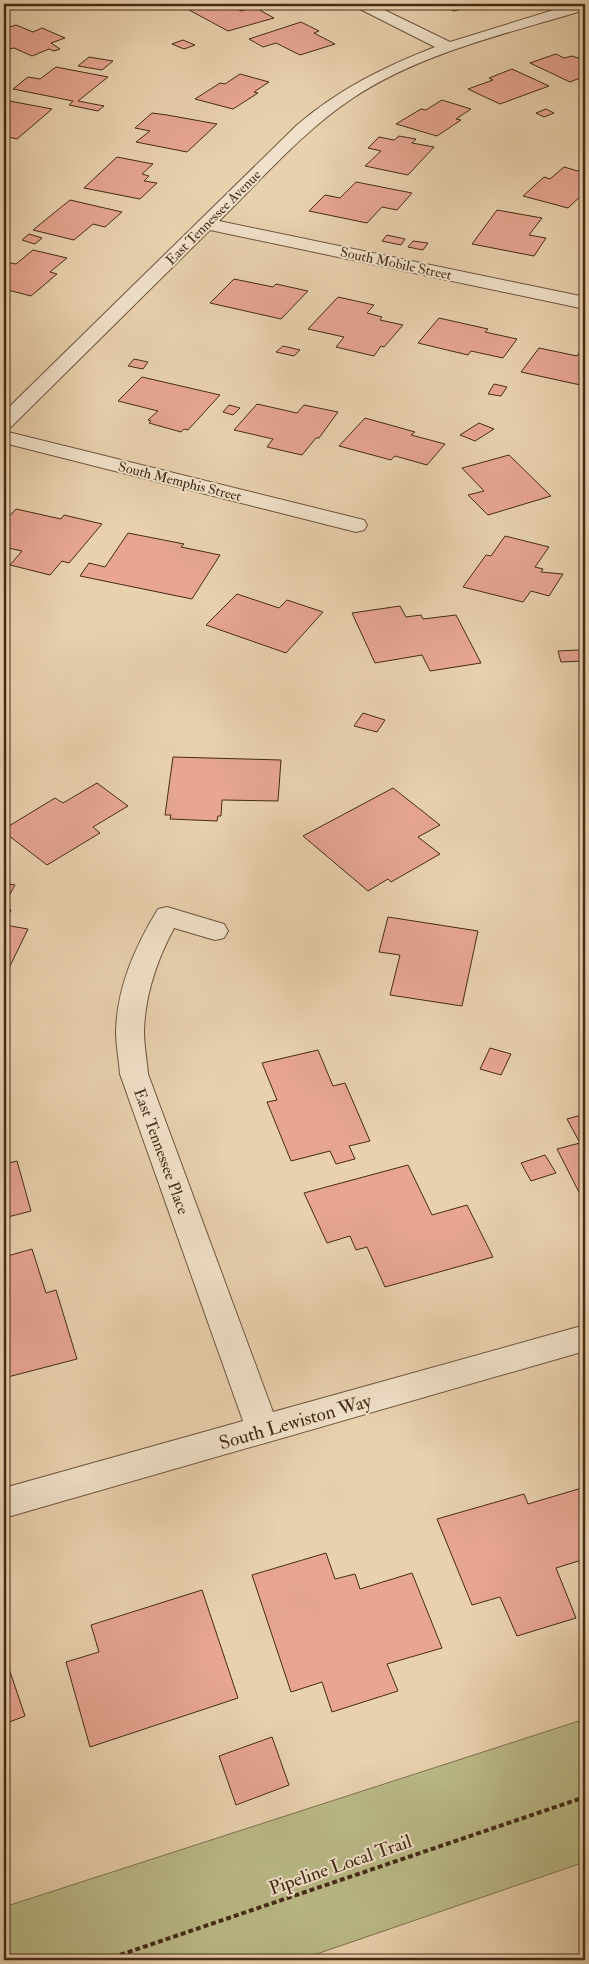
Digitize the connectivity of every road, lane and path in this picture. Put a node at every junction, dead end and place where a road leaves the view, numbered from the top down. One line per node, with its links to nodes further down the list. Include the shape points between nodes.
1 (361, 4): 3 (street)
2 (585, 5): 3 (street, East Tennessee Avenue)
3 (449, 48): 4 (street, East Tennessee Avenue, via 364,84 335,102 303,128)
4 (207, 224): 5 (street, South Mobile Street); 6 (street, East Tennessee Avenue)
5 (585, 303)
6 (4, 423)
7 (4, 437): 8 (street, South Memphis Street)
8 (356, 525)
9 (215, 931): 11 (street, East Tennessee Place, via 167,916 153,940 137,978 130,1032 134,1074)
10 (585, 1338): 11 (street, South Lewiston Way)
11 (263, 1430): 12 (street, South Lewiston Way)
12 (4, 1503)
13 (585, 1797): 14 (path, Pipeline Local Trail)
14 (105, 1960)

